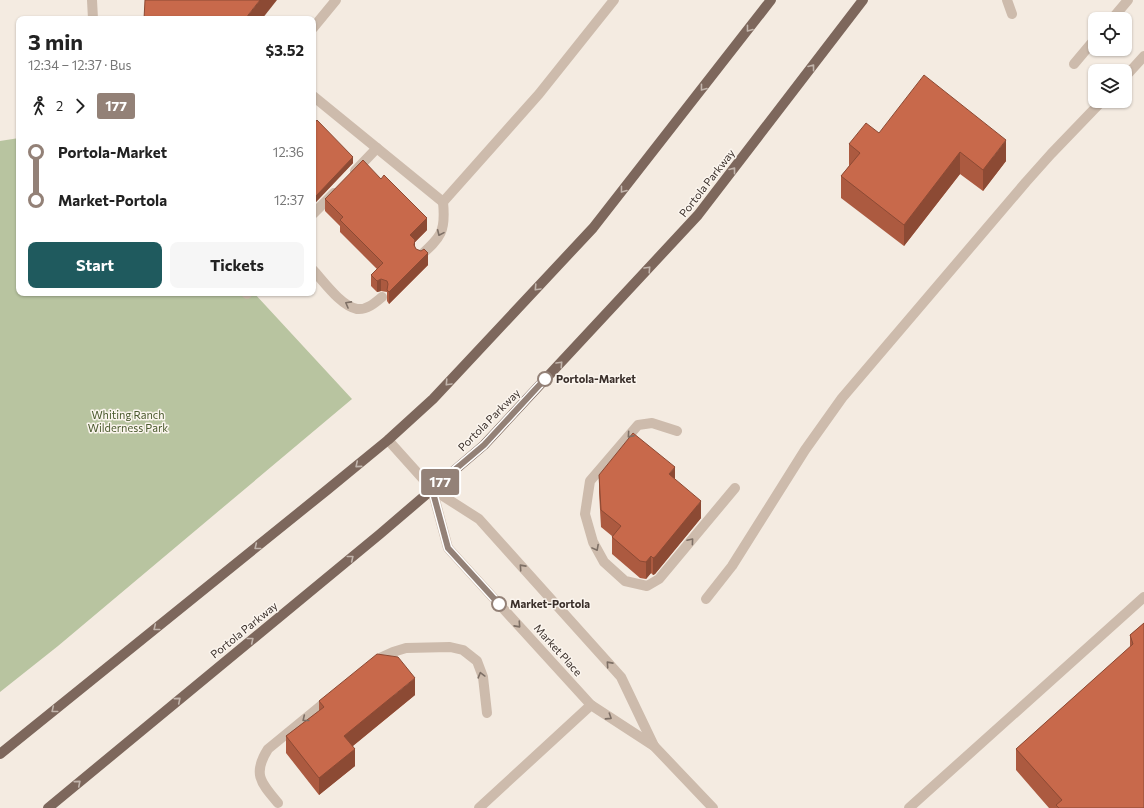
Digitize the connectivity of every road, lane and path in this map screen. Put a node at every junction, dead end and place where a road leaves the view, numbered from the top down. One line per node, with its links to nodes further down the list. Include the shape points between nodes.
1 (92, 0): 10 (street)
2 (336, 0): 11 (street)
3 (614, 0): 21 (street, via 539,94)
4 (771, 0): 27 (main road, one-way to 27, via 593,228 433,399)
5 (864, 0): 29 (main road, Portola Parkway, one-way to 5, via 484,445 698,215)
6 (1007, 0): 9 (street)
7 (1128, 0): 8 (street)
8 (1118, 12)
9 (1012, 14)
10 (93, 16)
11 (316, 24)
12 (1088, 47): 14 (street)
13 (1144, 56): 15 (street)
14 (1074, 64)
15 (1132, 69)
16 (316, 98): 18 (street)
17 (1095, 108): 31 (street, via 1032,176 842,398 805,450 732,566)
18 (377, 148): 19 (street); 21 (street)
19 (350, 176)
20 (340, 187): 22 (street)
21 (444, 202): 23 (street, one-way to 23, via 445,217 442,231 436,241)
22 (316, 211)
23 (420, 256)
24 (316, 273): 25 (street, one-way to 24, via 372,305 357,309 345,304)
25 (382, 297)
26 (677, 431): 28 (street, one-way to 28, via 652,423 638,425 590,481 585,514 593,542 604,562 626,580 647,586 659,579)
27 (388, 440): 29 (street, Market Place); 37 (main road, one-way to 37)
28 (735, 488)
29 (432, 489): 34 (street, Market Place, one-way to 34, via 448,548); 36 (street, Market Place, one-way to 29, via 621,677 479,519); 39 (main road, Portola Parkway, one-way to 29)
30 (1144, 597): 42 (street)
31 (706, 599)
32 (370, 667): 35 (street, one-way to 32, via 483,677 477,661 463,650 406,648 382,657)
33 (340, 691): 38 (street, one-way to 38, via 268,749 261,759 259,774 263,785)
34 (591, 705): 36 (street, Market Place, one-way to 36); 40 (street)
35 (487, 713)
36 (654, 746): 41 (street, Market Place)
37 (0, 754)
38 (278, 803)
39 (48, 808)
40 (479, 808)
41 (713, 808)
42 (909, 808)

